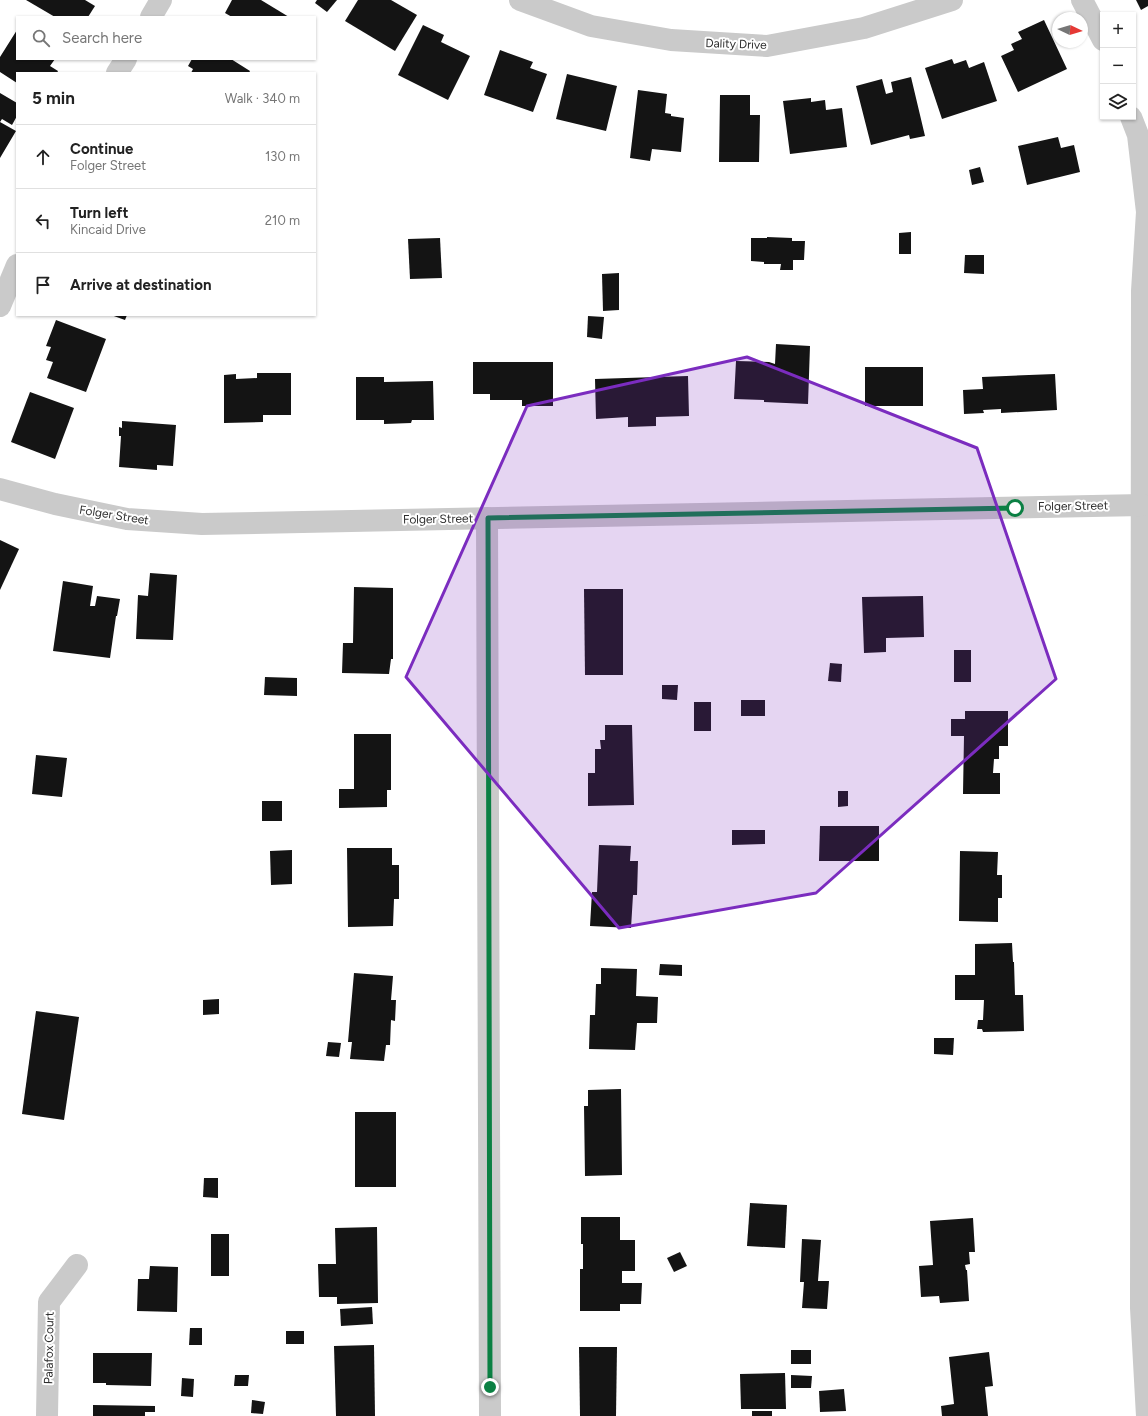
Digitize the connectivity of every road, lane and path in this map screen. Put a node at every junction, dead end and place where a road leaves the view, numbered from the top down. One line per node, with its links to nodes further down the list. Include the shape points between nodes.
1 (161, 0): 5 (street)
2 (520, 0): 3 (street, Dality Drive, via 591,26 671,40 767,46 864,28)
3 (952, 0)
4 (1082, 0): 6 (street)
5 (152, 16)
6 (1100, 34)
7 (125, 60): 8 (street)
8 (118, 72)
9 (1132, 120): 13 (street, via 1138,135 1147,212 1142,291)
10 (16, 267): 11 (street)
11 (0, 306)
12 (0, 489): 14 (street, Folger Street, via 127,519 202,524)
13 (1143, 505): 14 (street, Folger Street); 18 (street, via 1141,1308)
14 (488, 518): 17 (street)
15 (77, 1265): 16 (street, Palafox Court, via 50,1302)
16 (47, 1416)
17 (490, 1416)
18 (1147, 1416)

